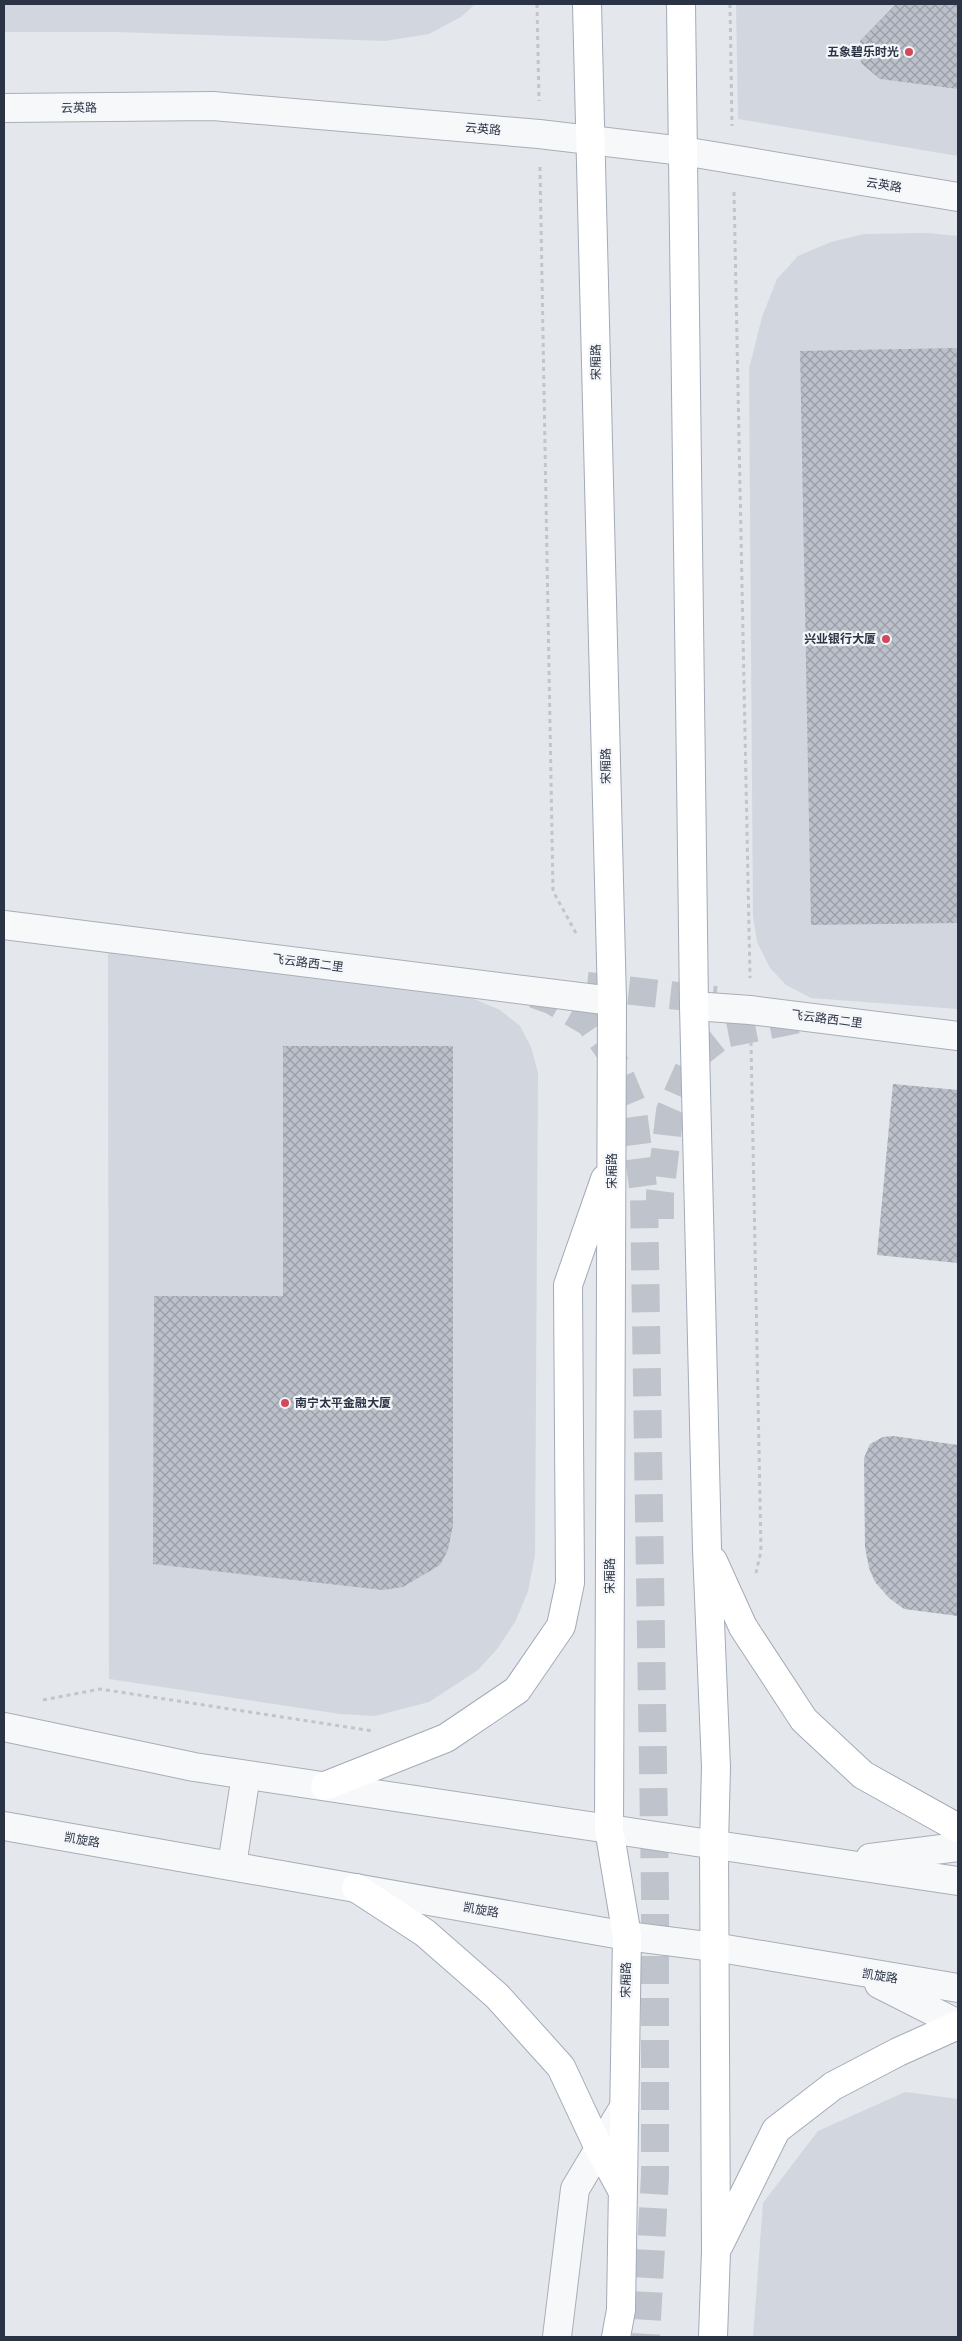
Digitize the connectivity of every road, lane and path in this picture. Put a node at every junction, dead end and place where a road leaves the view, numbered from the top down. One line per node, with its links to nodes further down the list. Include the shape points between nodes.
1 (537, 4): 6 (path)
2 (587, 4): 7 (main road, 宋厢路)
3 (681, 4): 8 (main road)
4 (730, 4): 9 (path)
5 (4, 108): 6 (street, 云英路, via 213,106)
6 (539, 134): 7 (street, 云英路); 12 (path, via 553,891)
7 (590, 139): 8 (street, 云英路); 13 (main road, 宋厢路)
8 (683, 151): 9 (street, 云英路); 14 (main road)
9 (733, 160): 10 (street, 云英路); 15 (path)
10 (958, 197)
11 (4, 925): 13 (street, 飞云路西二里)
12 (580, 942)
13 (612, 1001): 17 (main road, 宋厢路)
14 (694, 1006): 15 (street, 飞云路西二里); 18 (main road)
15 (750, 1010): 16 (street, 飞云路西二里); 19 (path, via 761,1551)
16 (958, 1036)
17 (612, 1159): 24 (main road, via 568,1285 570,1583 561,1626 517,1690 446,1738); 27 (main road, 宋厢路)
18 (707, 1549): 19 (main road); 28 (main road, via 716,1767)
19 (743, 1627): 26 (main road, via 804,1720 862,1775)
20 (42, 1700): 22 (path, via 100,1689)
21 (4, 1727): 23 (street)
22 (380, 1732)
23 (246, 1775): 24 (street); 31 (street)
24 (325, 1786): 27 (street)
25 (4, 1826): 31 (street, 凯旋路)
26 (958, 1828)
27 (609, 1829): 28 (street); 34 (main road, 宋厢路)
28 (714, 1845): 30 (street); 35 (main road)
29 (958, 1847): 30 (street)
30 (838, 1862): 32 (street)
31 (232, 1865): 33 (street, 凯旋路)
32 (958, 1881)
33 (356, 1888): 34 (street, 凯旋路); 40 (main road, via 424,1933 497,1996 561,2067)
34 (627, 1936): 35 (street, 凯旋路); 39 (main road, 宋厢路)
35 (714, 1947): 36 (street, 凯旋路); 42 (main road)
36 (855, 1972): 37 (street, 凯旋路); 38 (street)
37 (958, 1988)
38 (958, 2025): 42 (main road, via 833,2086 776,2130)
39 (624, 2107): 40 (street); 41 (main road, 宋厢路)
40 (599, 2148): 41 (main road); 43 (street, via 575,2189)
41 (623, 2191): 44 (main road, 宋厢路, via 620,2310)
42 (716, 2250): 45 (main road)
43 (557, 2337)
44 (616, 2337)
45 (713, 2337)

